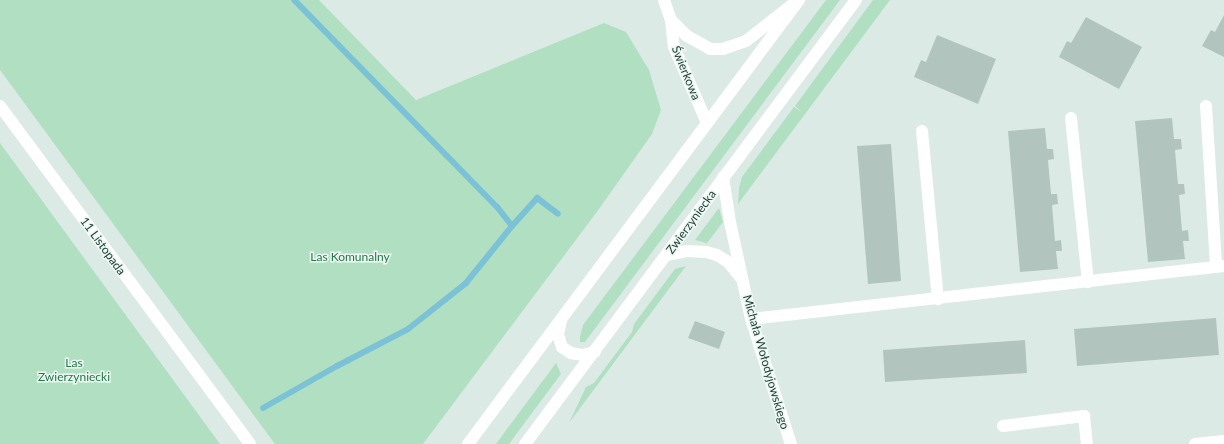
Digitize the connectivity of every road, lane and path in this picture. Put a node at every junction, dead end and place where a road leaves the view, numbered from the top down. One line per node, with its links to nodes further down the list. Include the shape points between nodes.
1 (664, 0): 4 (street, Świerkowa)
2 (798, 0): 4 (street, Świerkowa, via 746,41 723,49 710,49 686,36); 8 (street)
3 (856, 0): 10 (street, Zwierzyniecka)
4 (671, 20): 8 (street, Świerkowa, via 674,47)
5 (0, 106): 19 (street, 11 Listopada)
6 (1206, 106): 12 (street)
7 (1071, 118): 14 (street)
8 (707, 123): 16 (street)
9 (922, 131): 15 (street)
10 (723, 177): 11 (street, Zwierzyniecka); 13 (street, Michała Wołodyjowskiego)
11 (667, 255): 13 (street, Michała Wołodyjowskiego, via 687,251 716,255 728,262); 18 (street, Zwierzyniecka)
12 (1220, 266): 14 (street)
13 (743, 280): 17 (street, Michała Wołodyjowskiego)
14 (1088, 282): 15 (street)
15 (938, 300): 17 (street)
16 (561, 319): 18 (street, via 558,334 562,346 571,353 582,355); 24 (street)
17 (752, 319): 26 (street, Michała Wołodyjowskiego)
18 (594, 352): 25 (street, Zwierzyniecka)
19 (206, 387): 22 (street, 11 Listopada); 23 (street, 11 Listopada)
20 (1003, 426): 27 (street, via 1084,416)
21 (1224, 440): 28 (street)
22 (239, 444)
23 (250, 444)
24 (468, 444)
25 (525, 444)
26 (790, 444)
27 (1087, 444)
28 (1195, 444)

